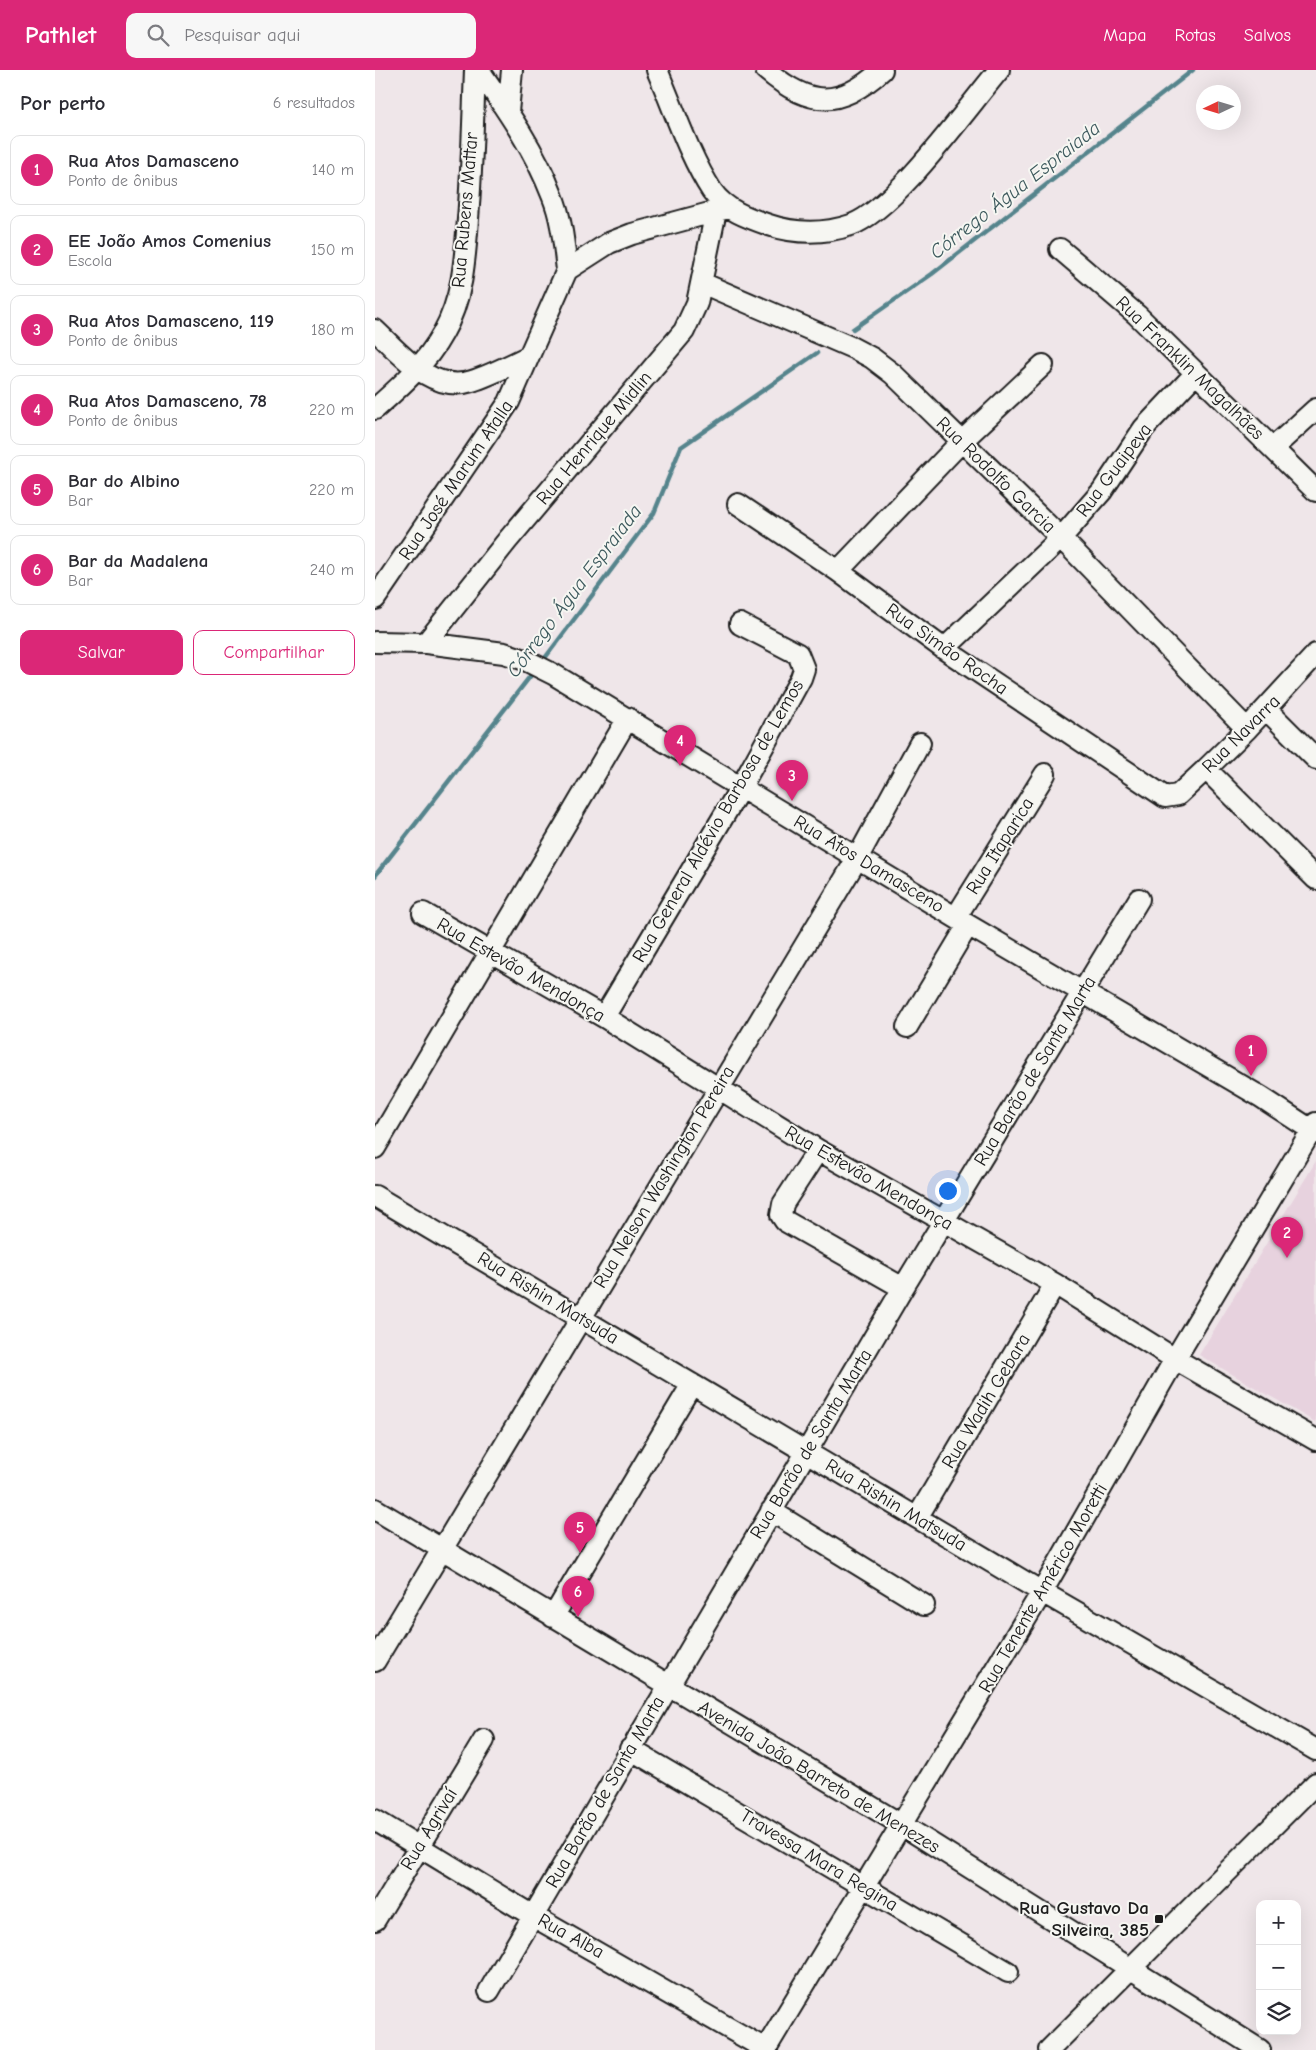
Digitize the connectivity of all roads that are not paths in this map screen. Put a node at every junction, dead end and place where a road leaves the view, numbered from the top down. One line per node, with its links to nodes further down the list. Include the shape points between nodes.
1 (477, 70): 8 (street); 16 (street, Rua Rubens Mattar, via 465,263 456,304 443,333)
2 (512, 70): 8 (street)
3 (657, 70): 9 (street, via 700,170)
4 (766, 70): 7 (street)
5 (882, 70): 7 (street, via 854,93 831,99 809,96)
6 (999, 70): 9 (street, via 913,173 875,210 852,225 827,231 799,232 776,228)
7 (792, 78)
8 (508, 112): 11 (street, via 553,196)
9 (722, 209): 11 (street, via 609,243); 12 (street, Rua Henrique Midlin)
10 (1060, 249): 17 (street, Rua Franklin Magalhães, via 1137,315)
11 (567, 270): 14 (street, Rua José Marum Atalla)
12 (702, 282): 20 (street, Rua Rodolfo Garcia, via 872,358 893,374); 29 (street, Rua Henrique Midlin, via 697,303 684,331)
13 (375, 330): 16 (street)
14 (529, 356): 16 (street, via 471,382 438,380); 26 (street, Rua José Marum Atalla, via 509,402)
15 (1043, 364): 20 (street)
16 (418, 370): 18 (street, Rua Rubens Mattar)
17 (1195, 374): 21 (street, Rua Franklin Magalhães); 24 (street, Rua Guaipeva, via 1144,428 1102,491)
18 (375, 409)
19 (1316, 409): 21 (street)
20 (961, 442): 24 (street, Rua Rodolfo Garcia); 25 (street)
21 (1273, 448): 22 (street, Rua Franklin Magalhães)
22 (1316, 491)
23 (738, 504): 25 (street, Rua Simão Rocha)
24 (1061, 538): 30 (street, Rua Guaipeva); 34 (street, Rua Rodolfo Garcia)
25 (838, 571): 30 (street, Rua Simão Rocha)
26 (375, 598)
27 (740, 624): 39 (street, Rua General Aldévio Barbosa de Lemos, via 798,654 804,669)
28 (375, 642): 29 (street, Rua Atos Damasceno)
29 (426, 643): 33 (street, Rua Atos Damasceno, via 505,653 525,660)
30 (945, 649): 40 (street, Rua Simão Rocha)
31 (1316, 654): 32 (street, Rua Navarra)
32 (1266, 709): 34 (street, Rua Navarra); 36 (street)
33 (629, 718): 39 (street, Rua Atos Damasceno); 46 (street)
34 (1247, 729): 37 (street, Rua Navarra)
35 (920, 743): 41 (street, Rua Nelson Washington Pereira)
36 (1316, 759)
37 (1206, 769): 40 (street, Rua Navarra, via 1178,795 1165,797); 42 (street)
38 (1045, 774): 45 (street, Rua Itaparica)
39 (741, 787): 41 (street, Rua Atos Damasceno); 48 (street, Rua General Aldévio Barbosa de Lemos)
40 (1157, 793)
41 (858, 857): 45 (street, Rua Atos Damasceno); 50 (street, Rua Nelson Washington Pereira)
42 (1316, 879)
43 (1139, 899): 47 (street, Rua Barão de Santa Marta)
44 (423, 913): 46 (street, Rua Estevão Mendonça)
45 (962, 921): 47 (street, Rua Atos Damasceno); 49 (street, Rua Itaparica)
46 (491, 953): 48 (street, Rua Estevão Mendonça); 52 (street)
47 (1082, 991): 51 (street, Rua Atos Damasceno); 55 (street, Rua Barão de Santa Marta)
48 (604, 1017): 50 (street, Rua Estevão Mendonça)
49 (907, 1027)
50 (718, 1087): 53 (street, Rua Estevão Mendonça); 58 (street, Rua Nelson Washington Pereira)
51 (1315, 1129): 59 (street, Rua Tenente Américo Moretti)
52 (375, 1148)
53 (818, 1150): 55 (street, Rua Estevão Mendonça); 57 (street, via 783,1204 781,1215 785,1222)
54 (375, 1196): 58 (street, Rua Rishin Matsuda)
55 (944, 1222): 56 (street, Rua Estevão Mendonça); 57 (street, Rua Barão de Santa Marta)
56 (1055, 1284): 59 (street, Rua Estevão Mendonça); 65 (street, Rua Wadih Gebara)
57 (903, 1288): 62 (street, Rua Barão de Santa Marta)
58 (580, 1316): 60 (street, Rua Rishin Matsuda); 66 (street, Rua Nelson Washington Pereira)
59 (1175, 1359): 61 (street, Rua Estevão Mendonça); 67 (street, Rua Tenente Américo Moretti)
60 (692, 1384): 62 (street, Rua Rishin Matsuda); 69 (street)
61 (1316, 1440)
62 (806, 1452): 64 (street, Rua Barão de Santa Marta); 65 (street, Rua Rishin Matsuda)
63 (375, 1509): 66 (street, Avenida João Barreto de Menezes)
64 (771, 1511): 68 (street); 71 (street, Rua Barão de Santa Marta)
65 (917, 1518): 67 (street, Rua Rishin Matsuda)
66 (442, 1549): 69 (street, Avenida João Barreto de Menezes); 70 (street, Rua Nelson Washington Pereira)
67 (1042, 1592): 74 (street, Rua Rishin Matsuda); 77 (street, Rua Tenente Américo Moretti)
68 (923, 1604)
69 (553, 1617): 71 (street, Avenida João Barreto de Menezes)
70 (375, 1661)
71 (668, 1686): 73 (street, Rua Barão de Santa Marta); 77 (street, Avenida João Barreto de Menezes)
72 (484, 1740): 78 (street, Rua Agrivaí)
73 (630, 1749): 79 (street, Travessa Mara Regina); 80 (street, Rua Barão de Santa Marta)
74 (1316, 1750)
75 (1316, 1783): 82 (street)
76 (375, 1820): 78 (street, Rua Alba)
77 (902, 1825): 79 (street, Rua Tenente Américo Moretti); 82 (street, Avenida João Barreto de Menezes)
78 (419, 1846): 80 (street, Rua Alba); 81 (street, Rua Agrivaí)
79 (864, 1886): 83 (street, Travessa Mara Regina); 85 (street, Rua Tenente Américo Moretti)
80 (533, 1916): 84 (street, Rua Barão de Santa Marta); 85 (street, Rua Alba)
81 (375, 1920)
82 (1130, 1967): 86 (street); 87 (street, Avenida João Barreto de Menezes)
83 (1008, 1972)
84 (489, 1991)
85 (766, 2050)
86 (1049, 2050)
87 (1260, 2050)

